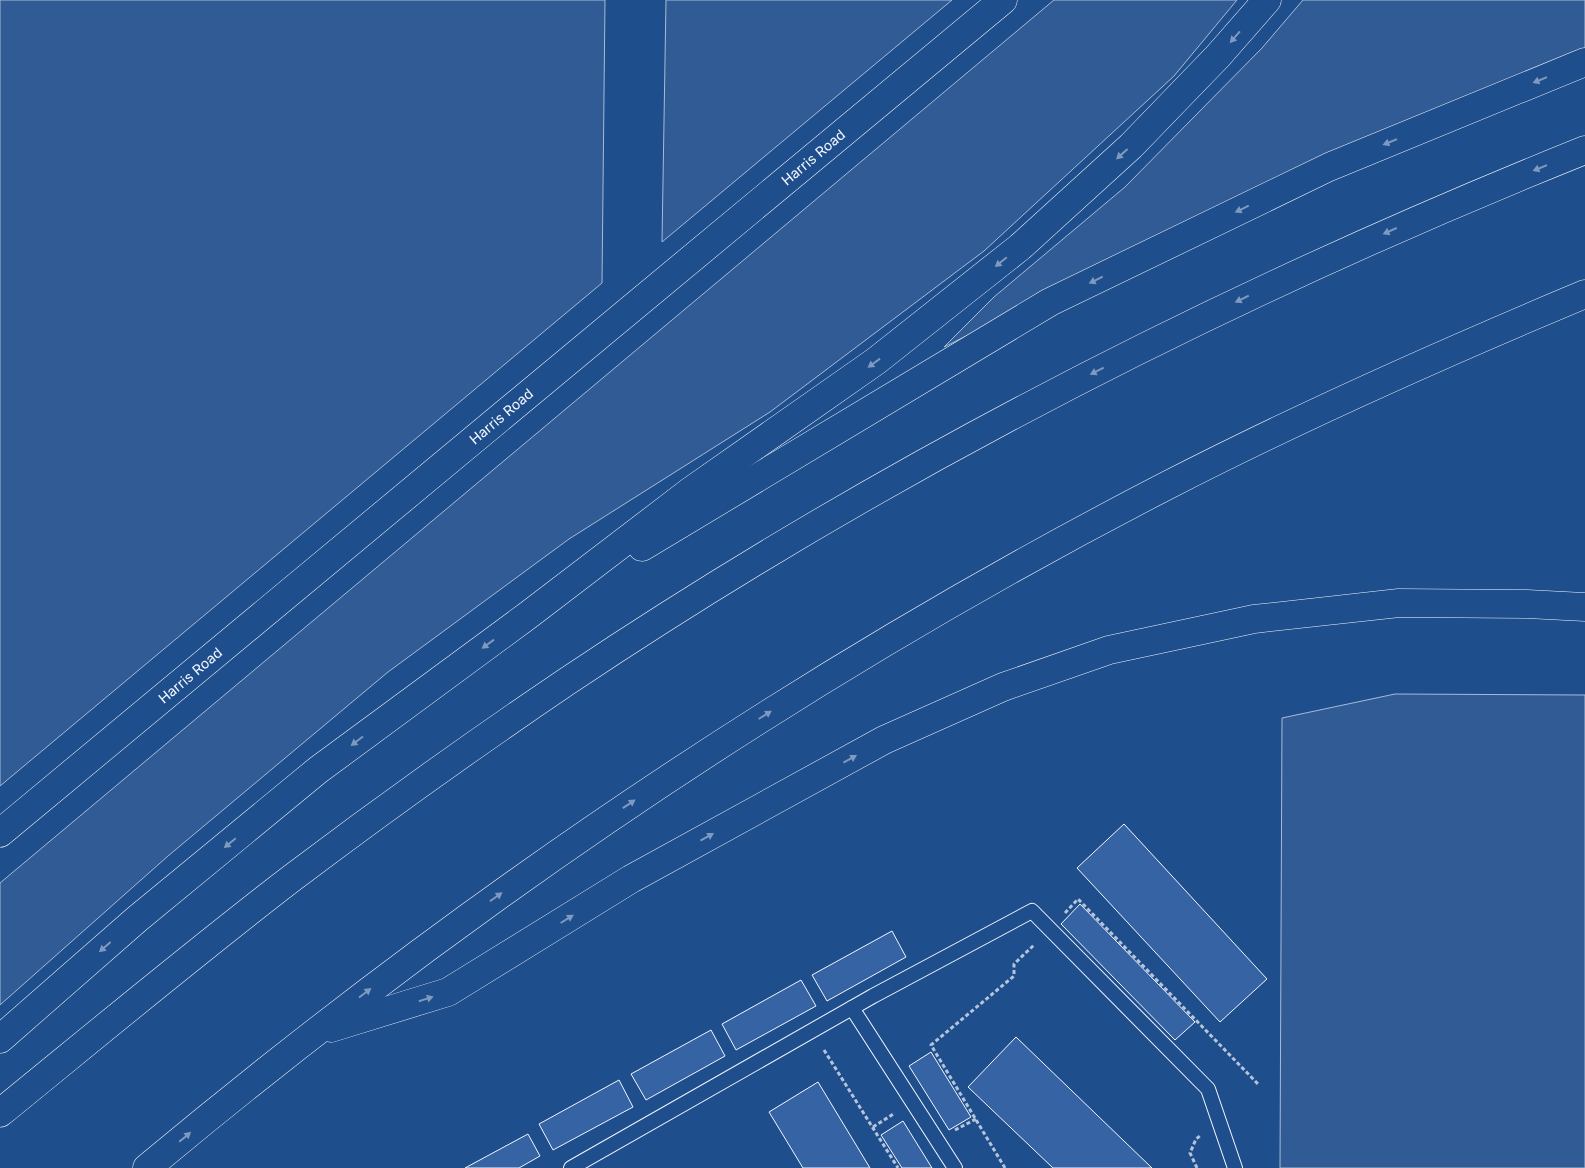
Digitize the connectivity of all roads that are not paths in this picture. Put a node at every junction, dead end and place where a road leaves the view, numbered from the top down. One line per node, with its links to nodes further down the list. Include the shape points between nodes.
1 (1003, 0): 8 (main road, Harris Road)
2 (1267, 0): 7 (main road, one-way to 7, via 1131,146 1020,246 876,361 692,490)
3 (1585, 62): 7 (main road, one-way to 7, via 1328,167 1050,302)
4 (1585, 150): 12 (main road, one-way to 12, via 1469,196 1322,261 1159,339 999,422 859,500 712,588 569,681 291,879)
5 (1585, 294): 10 (main road, one-way to 5, via 448,930 586,833 727,739 872,650 1019,565 1168,485 1320,410)
6 (1585, 607): 10 (main road, one-way to 6, via 448,992 630,879 884,740 1003,687 1109,650 1254,619 1399,603)
7 (527, 616): 11 (main road, one-way to 11, via 318,770)
8 (0, 833)
9 (852, 1008): 14 (lane); 15 (lane); 16 (lane, via 1032,911 1208,1089)
10 (312, 1033): 13 (main road, one-way to 10)
11 (0, 1039)
12 (0, 1113)
13 (147, 1168)
14 (571, 1168)
15 (955, 1168)
16 (1235, 1168)

